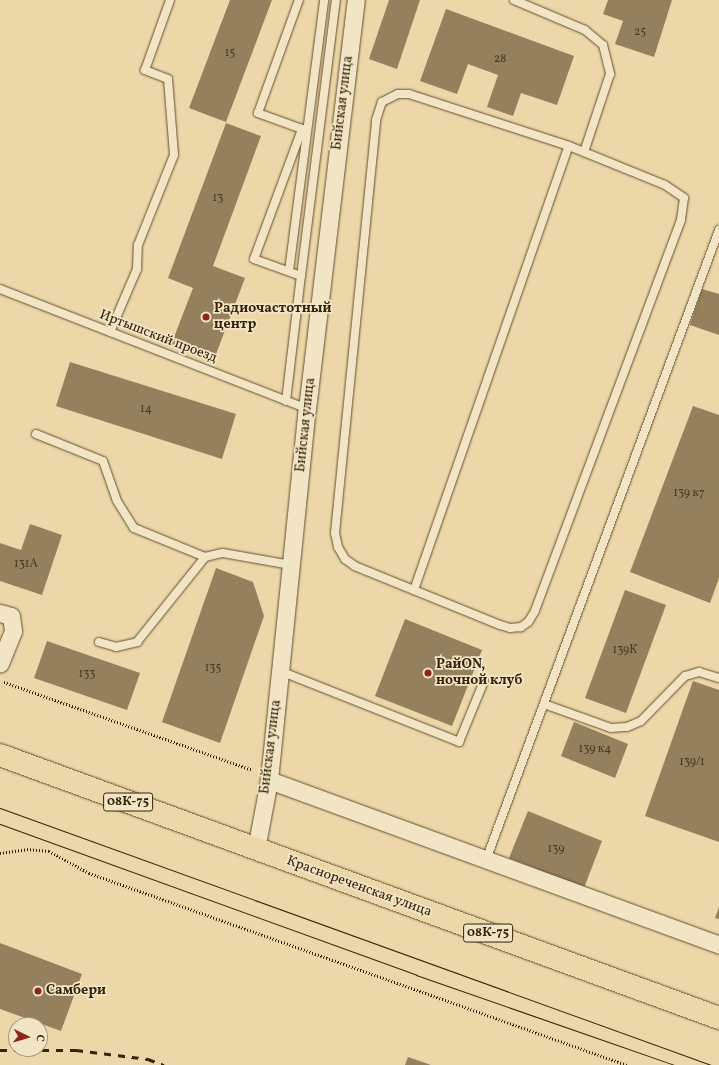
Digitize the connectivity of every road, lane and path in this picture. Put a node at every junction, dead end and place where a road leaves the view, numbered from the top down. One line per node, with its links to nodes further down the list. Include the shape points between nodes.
1 (170, 0): 13 (lane, via 145,70 168,79 174,155 138,245 137,269)
2 (299, 0): 10 (lane, via 258,113 302,129 254,259)
3 (324, 0): 10 (lane)
4 (336, 0): 11 (lane)
5 (356, 0): 15 (street, Бийская улица)
6 (514, 0): 8 (lane, via 585,30 603,45 610,74)
7 (569, 146): 8 (lane); 19 (lane); 19 (lane, via 409,94 391,97 378,109 335,533 338,547 345,559 355,566)
8 (584, 152): 19 (lane, via 672,188 684,198 684,208 535,611 521,627 510,628)
9 (719, 230): 27 (lane)
10 (289, 271): 11 (lane)
11 (301, 276): 14 (lane)
12 (0, 289): 13 (lane, Иртышский проезд)
13 (110, 332): 14 (lane, Иртышский проезд)
14 (286, 401): 15 (lane, Иртышский проезд)
15 (307, 410): 18 (street, Бийская улица)
16 (36, 434): 17 (lane, via 103,461 117,501 134,528)
17 (205, 557): 18 (lane, via 223,553); 21 (lane, via 137,642 116,647)
18 (292, 565): 23 (street, Бийская улица)
19 (414, 590)
20 (0, 613): 22 (street, via 11,616 12,631)
21 (99, 642)
22 (0, 664)
23 (280, 671): 26 (lane, via 459,742); 29 (street, Бийская улица)
24 (719, 678): 27 (lane, via 699,672 685,676 641,721 627,728 611,728)
25 (0, 680): 29 (path)
26 (484, 681)
27 (544, 704): 32 (lane)
28 (0, 755): 30 (main road, Краснореченская улица / 08К-75)
29 (269, 778): 30 (street, Бийская улица); 32 (street)
30 (256, 849): 34 (main road, Краснореченская улица / 08К-75)
31 (0, 853): 35 (path, via 27,849 49,851 89,873)
32 (486, 860): 33 (street)
33 (719, 945)
34 (719, 1018)
35 (627, 1065)

